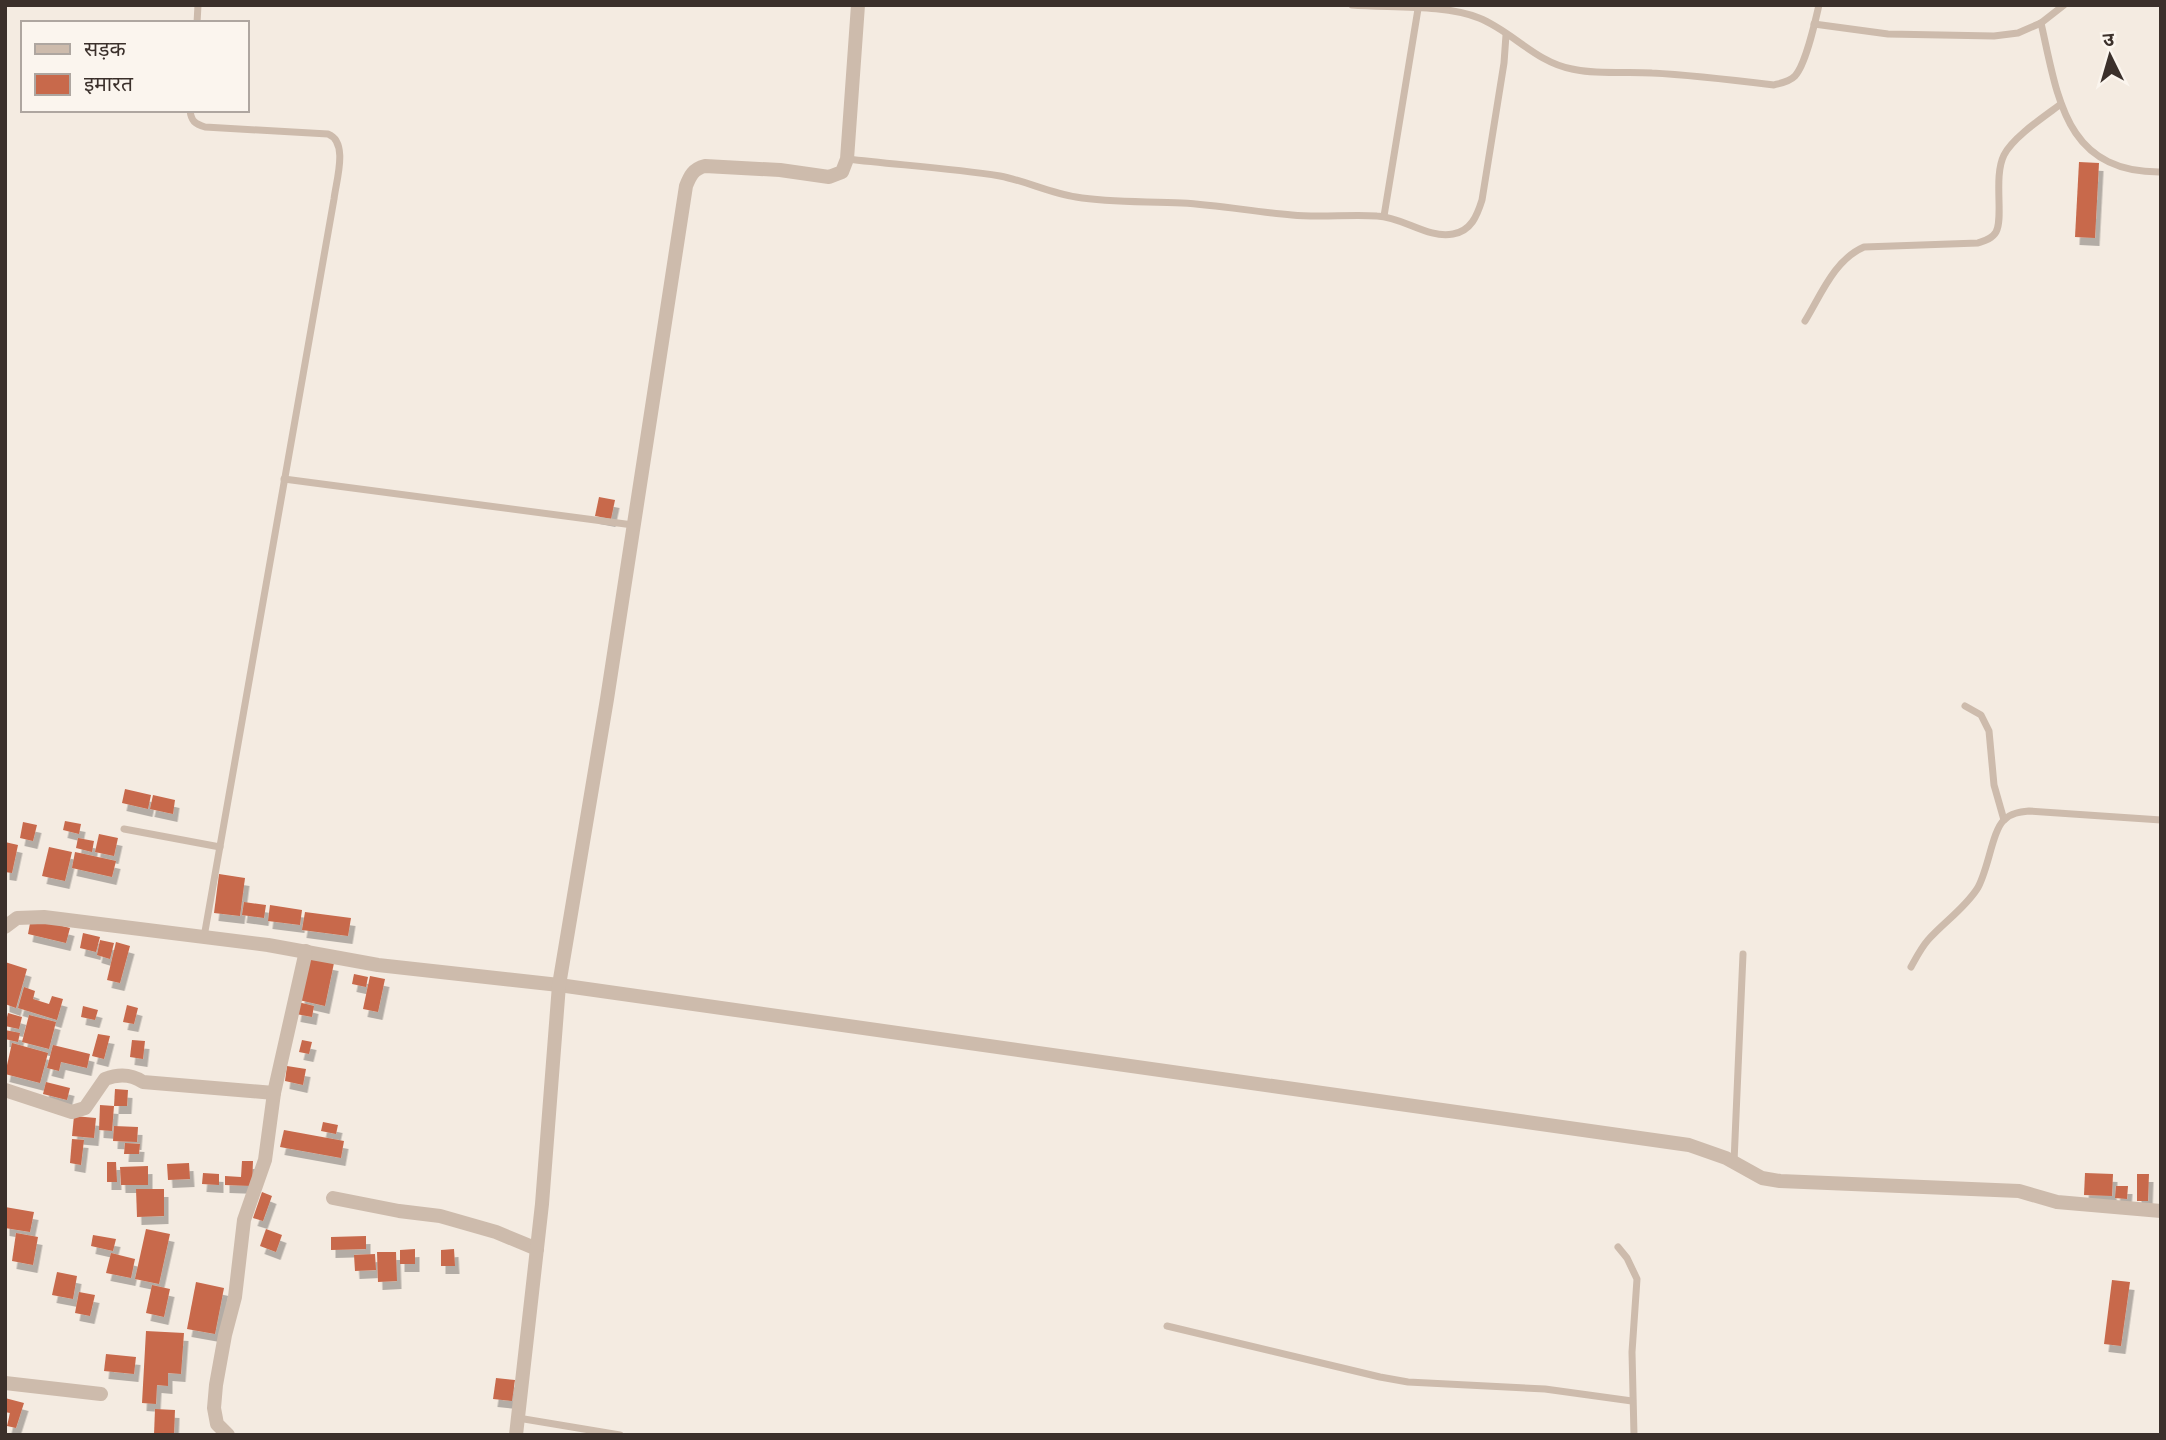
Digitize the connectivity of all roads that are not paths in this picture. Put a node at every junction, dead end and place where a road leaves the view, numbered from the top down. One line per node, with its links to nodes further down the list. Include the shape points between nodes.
1 (858, 5): 11 (street)
2 (1352, 5): 5 (lane)
3 (1819, 5): 7 (lane)
4 (2064, 5): 6 (lane)
5 (1418, 9): 8 (lane, via 1477,17); 13 (lane)
6 (2041, 23): 7 (lane, via 2018,33 1961,37); 9 (lane)
7 (1814, 24): 8 (lane, via 1793,79 1774,85 1573,69 1553,64)
8 (1506, 35): 13 (lane, via 1477,215 1461,232 1440,235)
9 (2062, 104): 12 (lane, via 2084,145 2099,160 2134,171); 14 (lane, via 2005,152 1998,186 1998,222 1988,240 1864,247 1852,252 1838,266)
10 (190, 112): 15 (lane, via 196,124 205,127 318,133 335,137 339,143 334,199)
11 (846, 159): 13 (lane, via 998,176 1101,200 1220,205 1295,216); 16 (street, via 842,172 829,177 717,165 698,168 691,175)
12 (2161, 172)
13 (1384, 216)
14 (1805, 321)
15 (284, 479): 16 (lane); 21 (lane)
16 (633, 525): 27 (street)
17 (1965, 706): 18 (lane, via 1981,715 1989,731 1994,785)
18 (2004, 820): 19 (lane, via 2029,811); 26 (lane, via 1978,887 1926,942)
19 (2161, 820)
20 (124, 829): 21 (lane)
21 (220, 847): 23 (lane)
22 (6, 925): 23 (street, via 26,916 44,917)
23 (204, 937): 24 (street)
24 (306, 951): 27 (street, via 378,965); 29 (street)
25 (1743, 954): 30 (lane)
26 (1911, 967)
27 (559, 985): 30 (street, via 1689,1145); 34 (street)
28 (5, 1090): 29 (street, via 72,1112 85,1108 105,1079 120,1075 143,1082)
29 (274, 1093): 40 (street, via 265,1160 244,1220 235,1297 216,1385 217,1424)
30 (1734, 1163): 32 (street, via 1762,1178 1780,1181 2019,1191 2057,1202)
31 (333, 1198): 34 (street, via 440,1216)
32 (2161, 1211)
33 (1618, 1247): 38 (lane, via 1637,1279)
34 (537, 1248): 39 (street)
35 (1167, 1326): 38 (lane, via 1394,1380 1545,1389)
36 (5, 1383): 37 (street)
37 (101, 1394)
38 (1632, 1401): 43 (lane)
39 (518, 1418): 41 (street); 42 (lane)
40 (228, 1435)
41 (516, 1435)
42 (620, 1435)
43 (1634, 1435)

